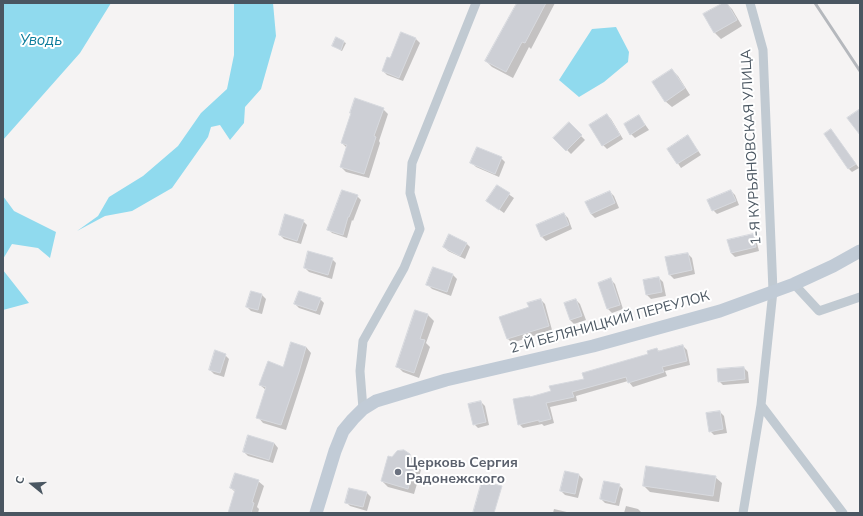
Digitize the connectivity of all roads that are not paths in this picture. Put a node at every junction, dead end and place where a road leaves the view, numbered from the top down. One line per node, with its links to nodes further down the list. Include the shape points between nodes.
1 (476, 3): 8 (street, via 412,163 410,193 420,229 404,268 363,341 360,371)
2 (750, 3): 5 (street, 1-Я КУРЬЯНОВСКАЯ УЛИЦА, via 763,50)
3 (860, 251): 4 (main road, 2-Й БЕЛЯНИЦКИЙ ПЕРЕУЛОК)
4 (794, 284): 5 (main road, 2-Й БЕЛЯНИЦКИЙ ПЕРЕУЛОК); 6 (street, via 819,311)
5 (773, 292): 7 (street, 1-Я КУРЬЯНОВСКАЯ УЛИЦА); 8 (main road, 2-Й БЕЛЯНИЦКИЙ ПЕРЕУЛОК, via 720,311 593,346 446,380 376,401)
6 (860, 297)
7 (761, 405): 10 (street, 1-Я КУРЬЯНОВСКАЯ УЛИЦА); 11 (street)
8 (363, 409): 9 (main road, 2-Й БЕЛЯНИЦКИЙ ПЕРЕУЛОК, via 343,431)
9 (316, 513)
10 (743, 513)
11 (843, 513)

